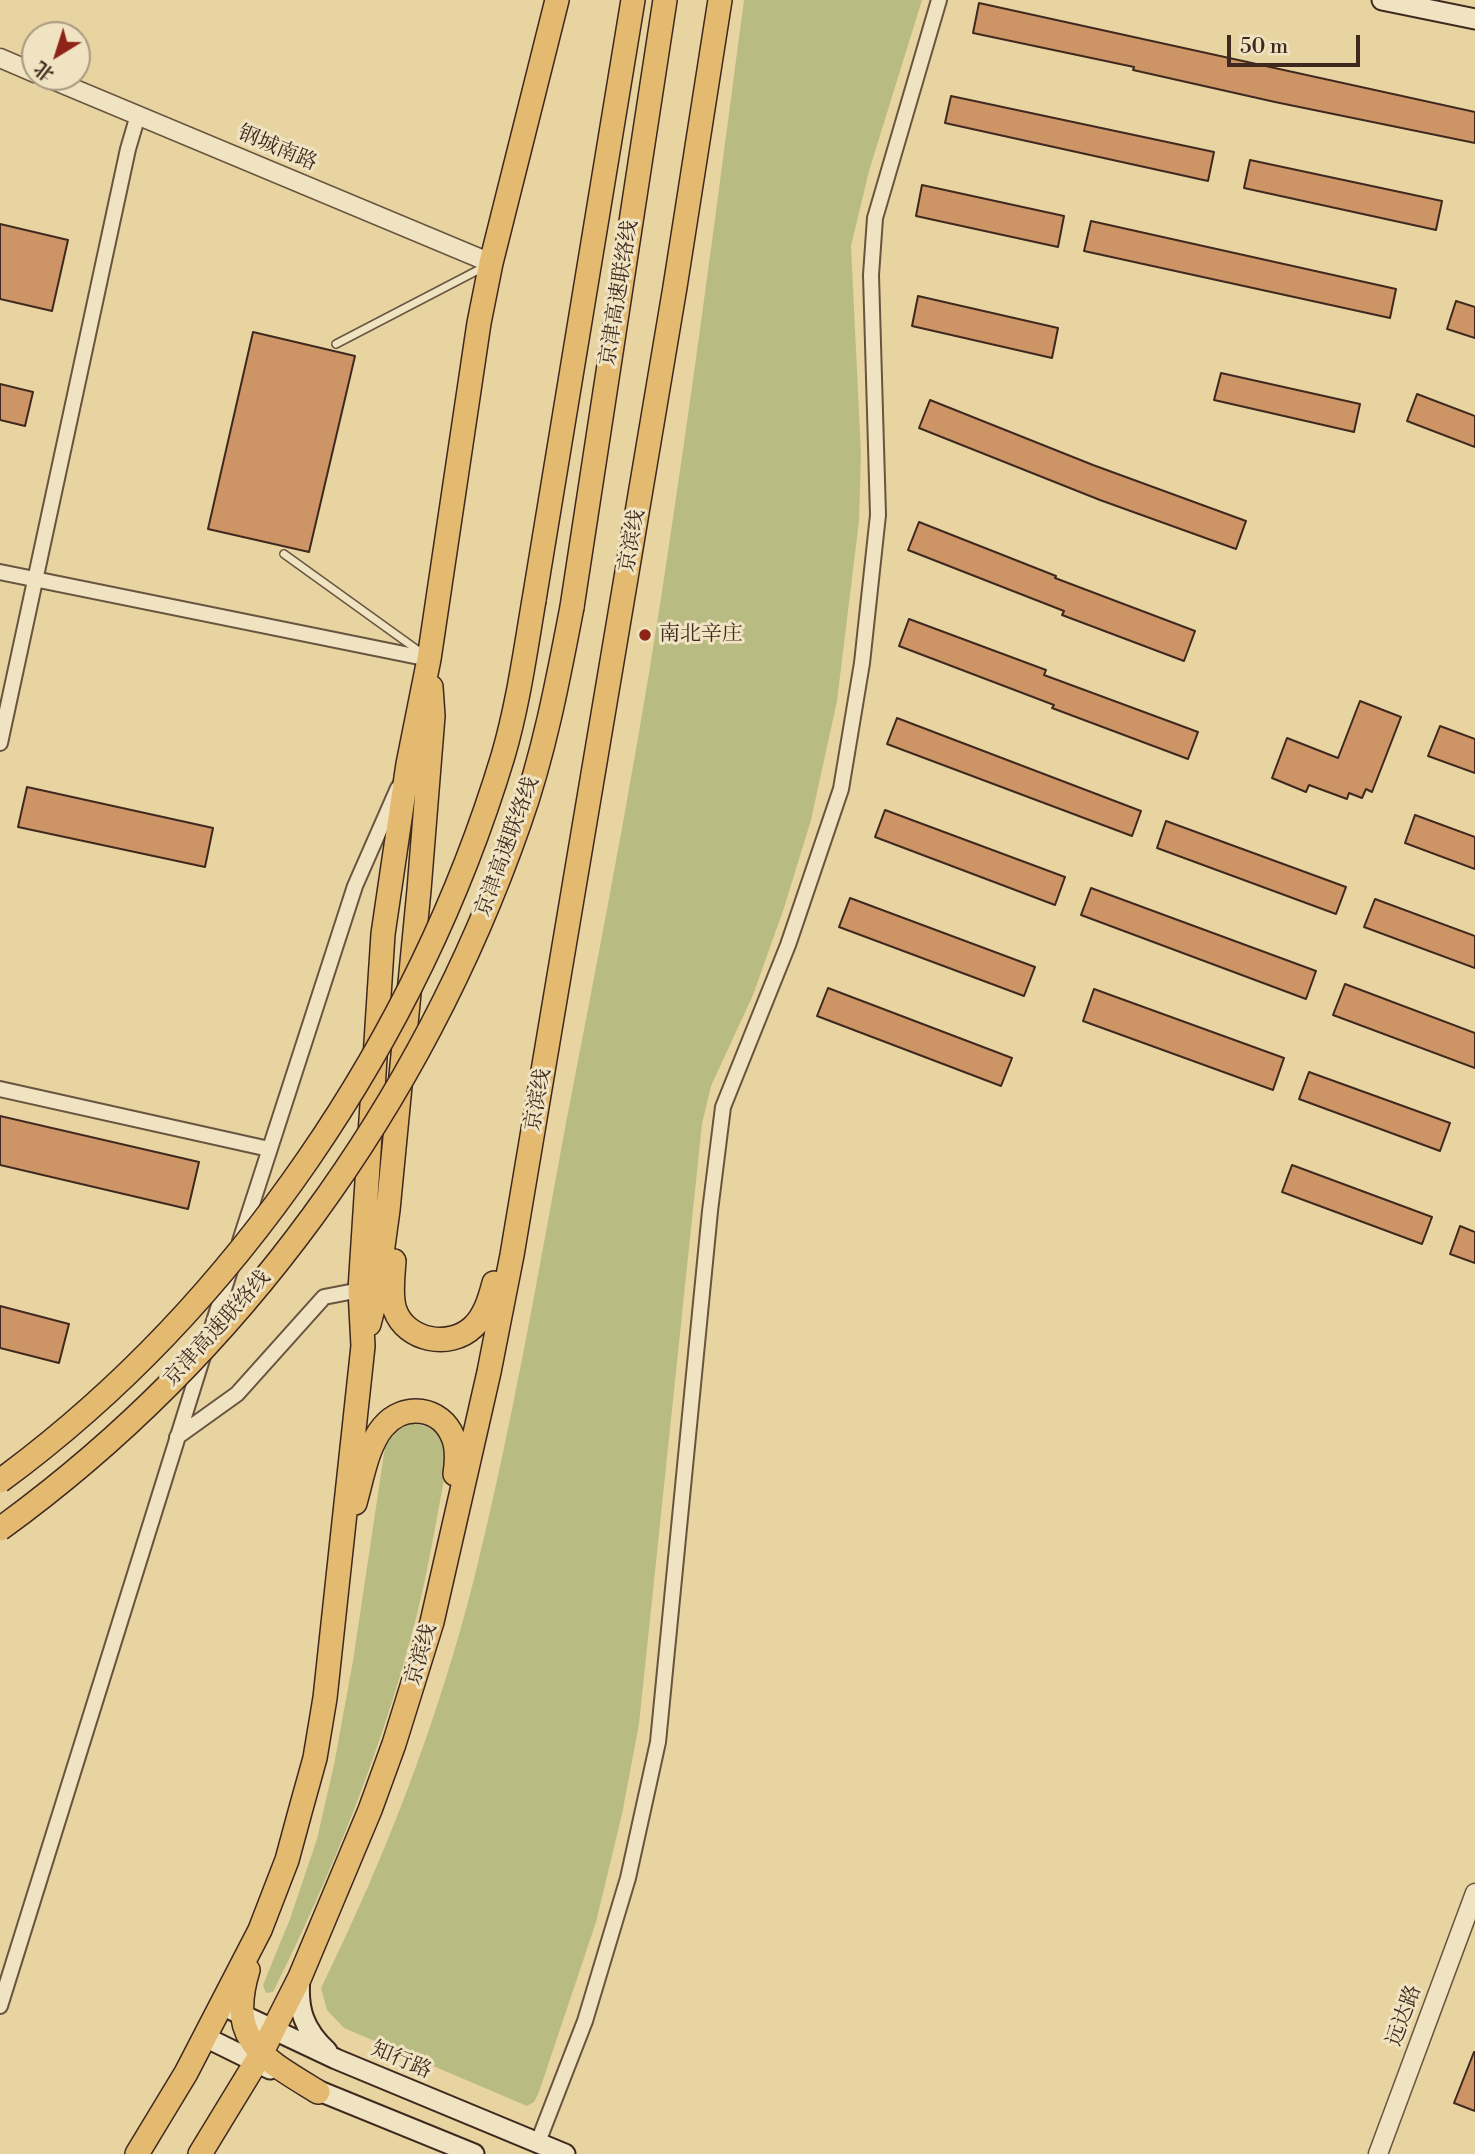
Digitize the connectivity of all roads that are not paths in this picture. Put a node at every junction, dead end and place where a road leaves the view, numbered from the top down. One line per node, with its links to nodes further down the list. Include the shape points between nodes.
1 (557, 0): 12 (highway)
2 (633, 0): 27 (highway, 京津高速联络线, bridge, via 517,703 486,810 427,953 333,1123 204,1293 120,1382)
3 (665, 0): 28 (highway, 京津高速联络线, bridge, via 559,678 520,822 467,957 383,1114 248,1298 184,1371 118,1434)
4 (720, 0): 23 (highway, 京滨线)
5 (939, 0): 42 (street, via 875,218 871,275 878,515 862,663 841,789 788,945 723,1107 658,1742 625,1891 585,2021)
6 (1382, 0): 7 (main road)
7 (1475, 19)
8 (0, 58): 9 (street)
9 (21, 67)
10 (81, 91): 11 (street, 钢城南路)
11 (138, 114): 12 (street, 钢城南路); 16 (street)
12 (491, 263): 13 (lane); 17 (highway)
13 (336, 344)
14 (284, 554): 17 (lane)
15 (0, 572): 16 (street)
16 (35, 580): 17 (street); 18 (street)
17 (429, 659): 19 (highway); 22 (highway, via 433,716)
18 (0, 743)
19 (408, 764): 21 (street, via 355,886); 24 (highway, via 383,934)
20 (0, 1089): 21 (street)
21 (269, 1149): 26 (street)
22 (394, 1153): 23 (highway, via 394,1309 403,1324 430,1339 464,1334 485,1310 517,1182); 25 (highway, via 376,1297)
23 (528, 1163): 30 (highway, 京滨线, via 489,1372)
24 (360, 1290): 25 (highway); 26 (street, via 324,1297 237,1395)
25 (363, 1346): 29 (highway)
26 (177, 1437): 35 (street)
27 (0, 1481)
28 (0, 1529)
29 (341, 1554): 30 (highway, via 376,1438 399,1414 415,1409 430,1412 443,1420 458,1451 438,1567); 32 (highway, via 315,1758 287,1860)
30 (437, 1602): 33 (highway, 京滨线, via 378,1788)
31 (1475, 1893): 47 (street, 远达路)
32 (260, 1930): 34 (highway); 36 (highway, via 246,1977)
33 (300, 1977): 37 (highway, 京滨线); 40 (main road, via 302,2017 313,2037)
34 (221, 2004): 36 (main road, 知行路); 38 (highway)
35 (0, 2006)
36 (243, 2016): 37 (main road, 知行路); 39 (highway)
37 (274, 2031): 39 (highway, 京滨线); 40 (main road, 知行路)
38 (205, 2037): 39 (main road); 43 (highway)
39 (259, 2058): 41 (highway); 44 (highway, 京滨线)
40 (336, 2059): 42 (main road, 知行路)
41 (318, 2092): 45 (main road)
42 (538, 2142): 46 (main road, 知行路)
43 (137, 2154)
44 (200, 2154)
45 (474, 2154)
46 (565, 2154)
47 (1378, 2154)

